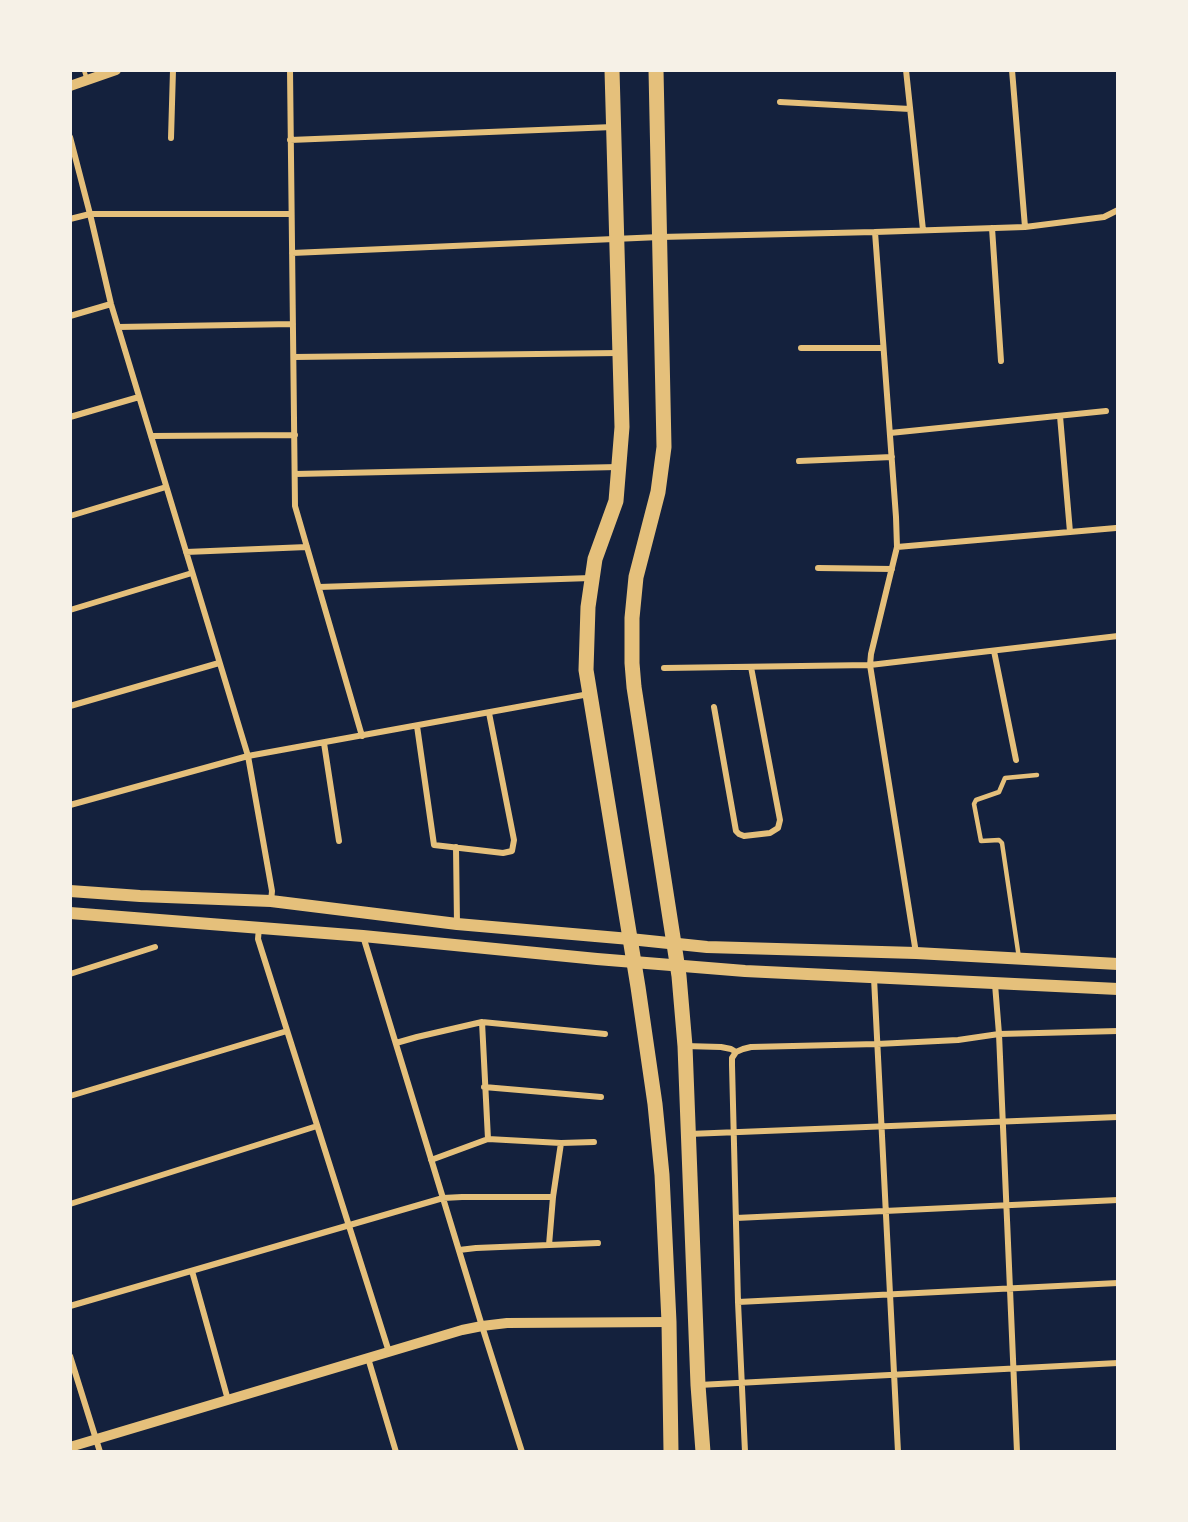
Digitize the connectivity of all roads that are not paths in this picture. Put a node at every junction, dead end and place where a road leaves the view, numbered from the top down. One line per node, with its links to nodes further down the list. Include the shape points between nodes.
1 (116, 70): 8 (street)
2 (173, 70): 14 (street)
3 (290, 70): 15 (street)
4 (612, 70): 12 (main road)
5 (656, 70): 24 (main road)
6 (906, 70): 11 (street)
7 (1012, 70): 20 (street)
8 (86, 75): 9 (street)
9 (70, 86)
10 (780, 102): 11 (street)
11 (910, 109): 22 (street)
12 (613, 126): 15 (street); 25 (main road)
13 (70, 137): 17 (street)
14 (171, 138)
15 (290, 140): 18 (street)
16 (1118, 210): 20 (street, via 1104,217)
17 (90, 214): 18 (street); 19 (street); 27 (street)
18 (291, 214): 26 (street)
19 (70, 219)
20 (1024, 227): 21 (street)
21 (993, 228): 22 (street); 35 (street)
22 (923, 230): 23 (street)
23 (874, 232): 24 (street); 32 (street)
24 (660, 237): 25 (street); 86 (main road, via 664,447 658,492 636,577 631,646)
25 (616, 239): 26 (street); 33 (main road)
26 (292, 253): 29 (street)
27 (111, 304): 28 (street); 30 (street)
28 (70, 316)
29 (293, 324): 30 (street); 34 (street)
30 (118, 327): 36 (street)
31 (801, 348): 32 (street)
32 (883, 348): 40 (street)
33 (619, 353): 34 (street); 45 (main road, via 622,427)
34 (294, 357): 41 (street)
35 (1001, 361)
36 (139, 397): 39 (street); 42 (street)
37 (1106, 411): 38 (street)
38 (1060, 416): 40 (street); 50 (street)
39 (70, 417)
40 (890, 433): 43 (street)
41 (295, 435): 42 (street); 46 (street)
42 (151, 436): 47 (street)
43 (892, 457): 44 (street); 52 (street)
44 (799, 460)
45 (618, 467): 46 (street); 57 (main road, via 616,501)
46 (295, 474): 51 (street, via 295,506)
47 (166, 487): 48 (street); 53 (street)
48 (70, 516)
49 (1116, 528): 50 (street)
50 (1070, 532): 52 (street)
51 (308, 547): 53 (street); 58 (street)
52 (897, 547): 55 (street)
53 (186, 552): 56 (street)
54 (818, 568): 55 (street)
55 (892, 569): 63 (street)
56 (192, 573): 59 (street); 62 (street)
57 (592, 578): 58 (street); 66 (main road, via 585,670)
58 (319, 587): 71 (street)
59 (70, 610)
60 (1118, 636): 61 (street)
61 (994, 651): 63 (street); 74 (street)
62 (219, 663): 67 (street); 73 (street)
63 (870, 665): 64 (street); 88 (street)
64 (752, 667): 65 (street); 68 (street, via 780,820 778,828 770,833 744,836 736,831)
65 (664, 669)
66 (589, 693): 69 (street); 85 (main road)
67 (70, 706)
68 (714, 707)
69 (489, 713): 70 (street); 78 (street, via 514,840 512,850 503,853)
70 (417, 726): 71 (street); 78 (street, via 434,845)
71 (362, 736): 72 (street)
72 (324, 743): 73 (street); 77 (street)
73 (248, 756): 76 (street); 80 (street)
74 (1016, 760)
75 (1037, 775): 89 (lane, via 1005,778 999,792 974,804 981,841 1002,843)
76 (70, 805)
77 (339, 841)
78 (456, 847): 82 (street)
79 (70, 891): 80 (main road)
80 (271, 901): 82 (main road)
81 (70, 913): 83 (main road)
82 (457, 924): 85 (main road)
83 (259, 927): 84 (main road); 98 (street, via 258,939)
84 (363, 936): 90 (main road); 102 (street)
85 (630, 939): 86 (main road); 90 (main road)
86 (674, 943): 88 (main road); 92 (main road)
87 (155, 947): 93 (street)
88 (916, 954): 89 (main road)
89 (1019, 958): 91 (main road)
90 (633, 962): 92 (main road); 136 (main road, via 662,1175)
91 (1118, 964)
92 (678, 966): 94 (main road); 104 (main road)
93 (70, 974)
94 (874, 978): 95 (main road); 103 (street)
95 (995, 983): 96 (main road); 101 (street)
96 (1118, 989)
97 (482, 1022): 100 (street); 102 (street); 106 (street)
98 (287, 1031): 107 (street); 111 (street)
99 (1118, 1031): 101 (street)
100 (605, 1034)
101 (999, 1034): 103 (street, via 958,1041); 110 (street)
102 (396, 1043): 118 (street)
103 (877, 1044): 105 (street, via 752,1047); 112 (street)
104 (686, 1046): 105 (street, via 721,1047); 114 (main road)
105 (736, 1052): 113 (street, via 732,1058)
106 (484, 1087): 108 (street); 115 (street)
107 (70, 1096)
108 (601, 1097)
109 (1118, 1117): 110 (street)
110 (1002, 1122): 112 (street); 123 (street)
111 (317, 1126): 122 (street); 126 (street)
112 (882, 1127): 113 (street); 124 (street)
113 (734, 1133): 114 (street); 125 (street)
114 (689, 1134): 145 (main road)
115 (488, 1139): 117 (street); 118 (street)
116 (594, 1142): 117 (street)
117 (561, 1143): 119 (street)
118 (432, 1160): 120 (street)
119 (553, 1197): 120 (street); 128 (street)
120 (443, 1198): 126 (street); 129 (street)
121 (1118, 1200): 123 (street)
122 (70, 1204)
123 (1006, 1205): 124 (street); 132 (street)
124 (886, 1211): 125 (street); 133 (street)
125 (736, 1218): 134 (street)
126 (349, 1226): 130 (street); 138 (street)
127 (598, 1244): 128 (street)
128 (549, 1245): 129 (street)
129 (459, 1250): 137 (street)
130 (192, 1271): 135 (street); 146 (street)
131 (1118, 1283): 132 (street)
132 (1010, 1288): 133 (street); 142 (street)
133 (890, 1294): 134 (street); 143 (street)
134 (738, 1302): 144 (street)
135 (70, 1306)
136 (669, 1322): 137 (street); 152 (main road)
137 (482, 1326): 138 (street); 151 (street)
138 (389, 1352): 140 (street)
139 (70, 1356): 147 (street)
140 (368, 1358): 146 (street); 150 (street)
141 (1118, 1364): 142 (street)
142 (1013, 1368): 143 (street); 156 (street)
143 (894, 1375): 144 (street); 155 (street)
144 (742, 1383): 145 (street); 154 (street)
145 (698, 1385): 153 (main road)
146 (228, 1400): 147 (street)
147 (96, 1439): 148 (street); 149 (street)
148 (70, 1447)
149 (99, 1452)
150 (396, 1452)
151 (522, 1452)
152 (671, 1452)
153 (703, 1452)
154 (745, 1452)
155 (898, 1452)
156 (1017, 1452)

